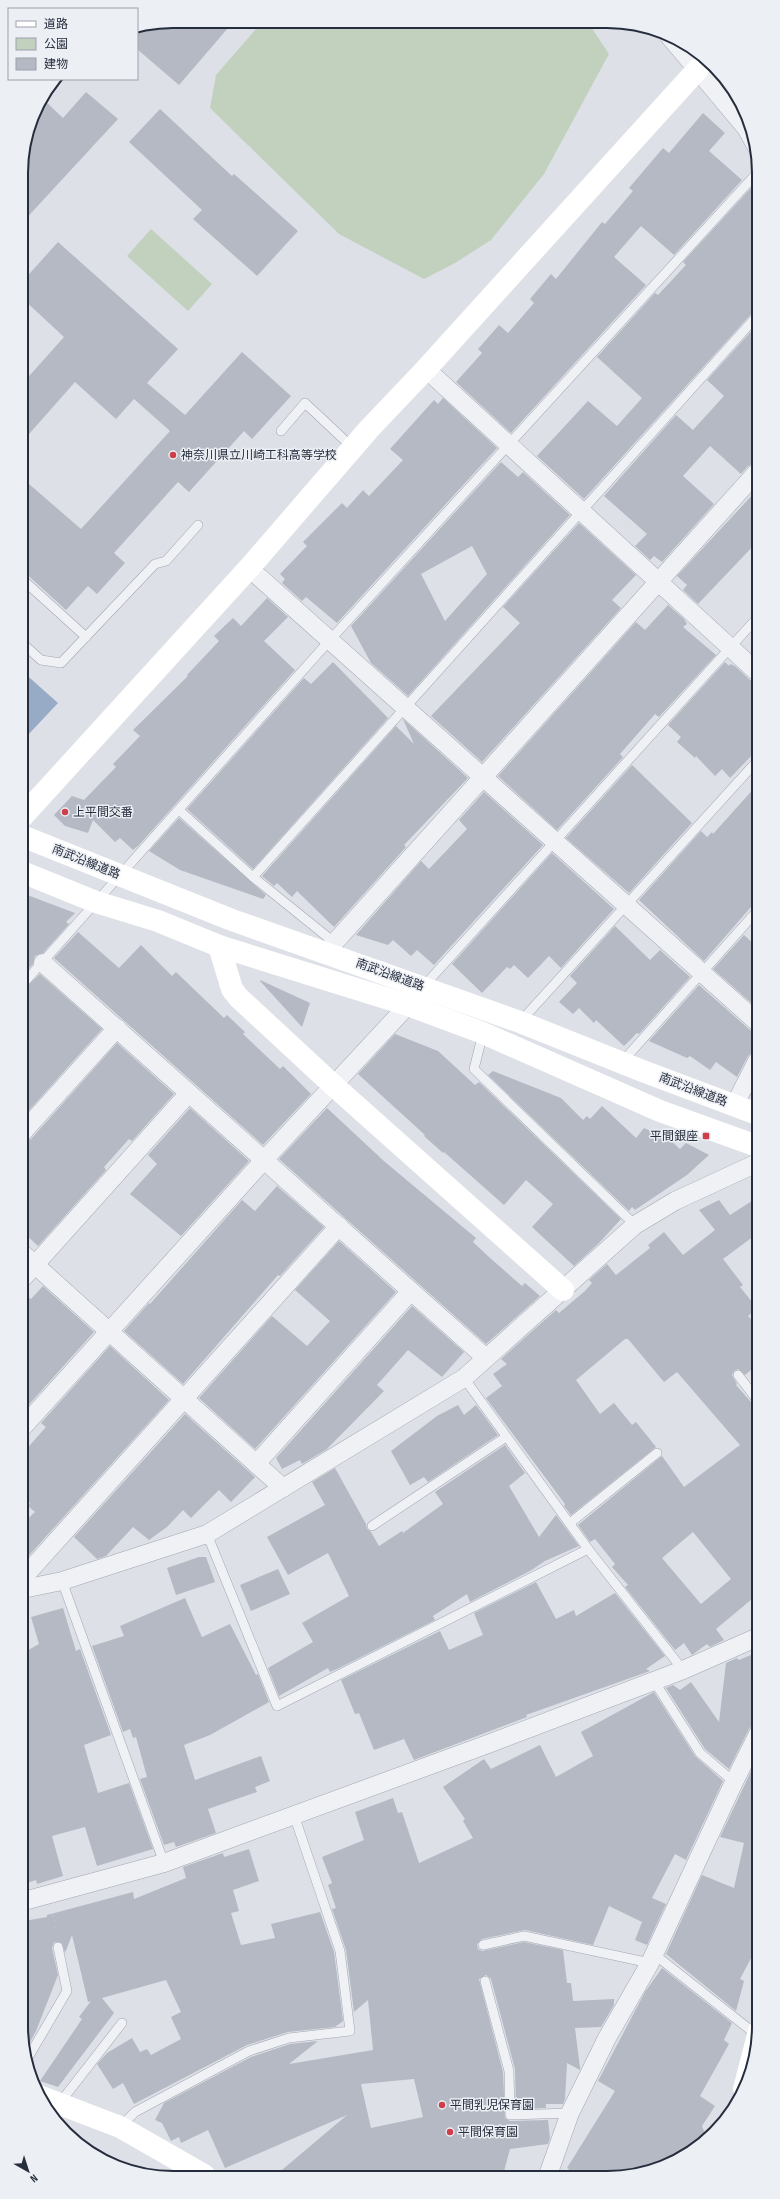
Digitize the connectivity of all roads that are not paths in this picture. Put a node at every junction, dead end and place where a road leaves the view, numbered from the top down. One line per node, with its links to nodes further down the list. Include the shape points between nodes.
1 (687, 51): 2 (street)
2 (703, 65): 3 (street); 6 (street)
3 (743, 124)
4 (752, 178): 8 (lane)
5 (752, 321): 11 (lane)
6 (426, 369): 8 (street); 9 (street)
7 (280, 431): 9 (lane, via 305,404)
8 (508, 445): 11 (street); 18 (lane)
9 (353, 448): 13 (street)
10 (752, 477): 14 (street)
11 (582, 512): 14 (street); 22 (lane)
12 (198, 525): 17 (lane, via 166,561 155,564)
13 (249, 568): 18 (street); 26 (street)
14 (659, 582): 19 (street); 24 (street)
15 (28, 584): 17 (lane)
16 (752, 623): 19 (lane)
17 (86, 637): 20 (lane, via 61,664 42,660)
18 (330, 640): 22 (street); 25 (lane)
19 (730, 647): 21 (street); 28 (lane)
20 (28, 648)
21 (752, 667)
22 (406, 708): 24 (street); 31 (lane)
23 (752, 767): 33 (lane)
24 (483, 777): 28 (street); 36 (street)
25 (179, 810): 30 (lane); 31 (lane)
26 (28, 811)
27 (28, 838): 30 (street, 南武沿線道路)
28 (555, 841): 33 (street); 40 (lane)
29 (28, 874): 32 (street, 南武沿線道路)
30 (119, 876): 32 (lane); 36 (street, 南武沿線道路, via 232,920)
31 (253, 878): 36 (lane)
32 (96, 902): 35 (street, 南武沿線道路, via 158,922); 37 (lane)
33 (627, 905): 38 (street); 43 (lane)
34 (752, 917): 38 (lane)
35 (219, 946): 41 (street, 南武沿線道路); 48 (street, via 232,989 238,997)
36 (330, 948): 40 (street, 南武沿線道路)
37 (43, 963): 39 (lane); 44 (street)
38 (702, 973): 42 (street); 46 (lane)
39 (28, 979)
40 (423, 987): 43 (street, 南武沿線道路)
41 (408, 1005): 45 (street, 南武沿線道路); 48 (street)
42 (752, 1018)
43 (520, 1022): 46 (street, 南武沿線道路)
44 (117, 1028): 49 (street); 52 (street)
45 (483, 1033): 53 (street, 南武沿線道路, via 660,1111); 56 (lane, via 474,1069)
46 (622, 1063): 50 (street, 南武沿線道路)
47 (752, 1071): 50 (street)
48 (333, 1085): 54 (street); 59 (street)
49 (189, 1093): 54 (street); 58 (street)
50 (734, 1106): 51 (street, 南武沿線道路)
51 (752, 1112)
52 (28, 1126)
53 (752, 1144)
54 (264, 1160): 57 (street); 61 (street)
55 (752, 1166): 56 (street, via 675,1201)
56 (635, 1225): 59 (street)
57 (339, 1226): 60 (street); 66 (street)
58 (29, 1260): 61 (street)
59 (563, 1290): 62 (street)
60 (411, 1291): 62 (street); 70 (street)
61 (108, 1332): 66 (street); 67 (street)
62 (486, 1358): 64 (street)
63 (738, 1375): 65 (lane)
64 (464, 1378): 68 (lane); 71 (street)
65 (752, 1393)
66 (184, 1399): 70 (street); 76 (street)
67 (28, 1421)
68 (506, 1437): 72 (lane); 73 (lane)
69 (657, 1453): 72 (lane)
70 (256, 1464): 71 (street)
71 (283, 1488): 74 (street)
72 (570, 1524): 75 (lane)
73 (372, 1526)
74 (207, 1534): 75 (lane, via 277,1706); 77 (street)
75 (588, 1549): 80 (lane)
76 (28, 1572)
77 (62, 1581): 78 (street); 85 (lane)
78 (28, 1588)
79 (752, 1640): 80 (street)
80 (683, 1670): 81 (street)
81 (654, 1681): 83 (lane, via 700,1753); 84 (street)
82 (752, 1746): 83 (street)
83 (734, 1782): 89 (street)
84 (294, 1815): 85 (street); 97 (lane, via 340,1951 350,2031 289,2038 249,2051 135,2112)
85 (164, 1863): 86 (street)
86 (28, 1900)
87 (483, 1945): 89 (lane, via 524,1936)
88 (58, 1947): 93 (lane, via 67,1991)
89 (652, 1958): 92 (lane); 96 (street, via 607,2038)
90 (485, 1981): 96 (lane, via 509,2071 510,2114)
91 (122, 2023): 95 (lane)
92 (752, 2030)
93 (31, 2053)
94 (47, 2099): 95 (street)
95 (59, 2104): 97 (street)
96 (570, 2113): 99 (street)
97 (120, 2127): 98 (street)
98 (197, 2171)
99 (549, 2171)

